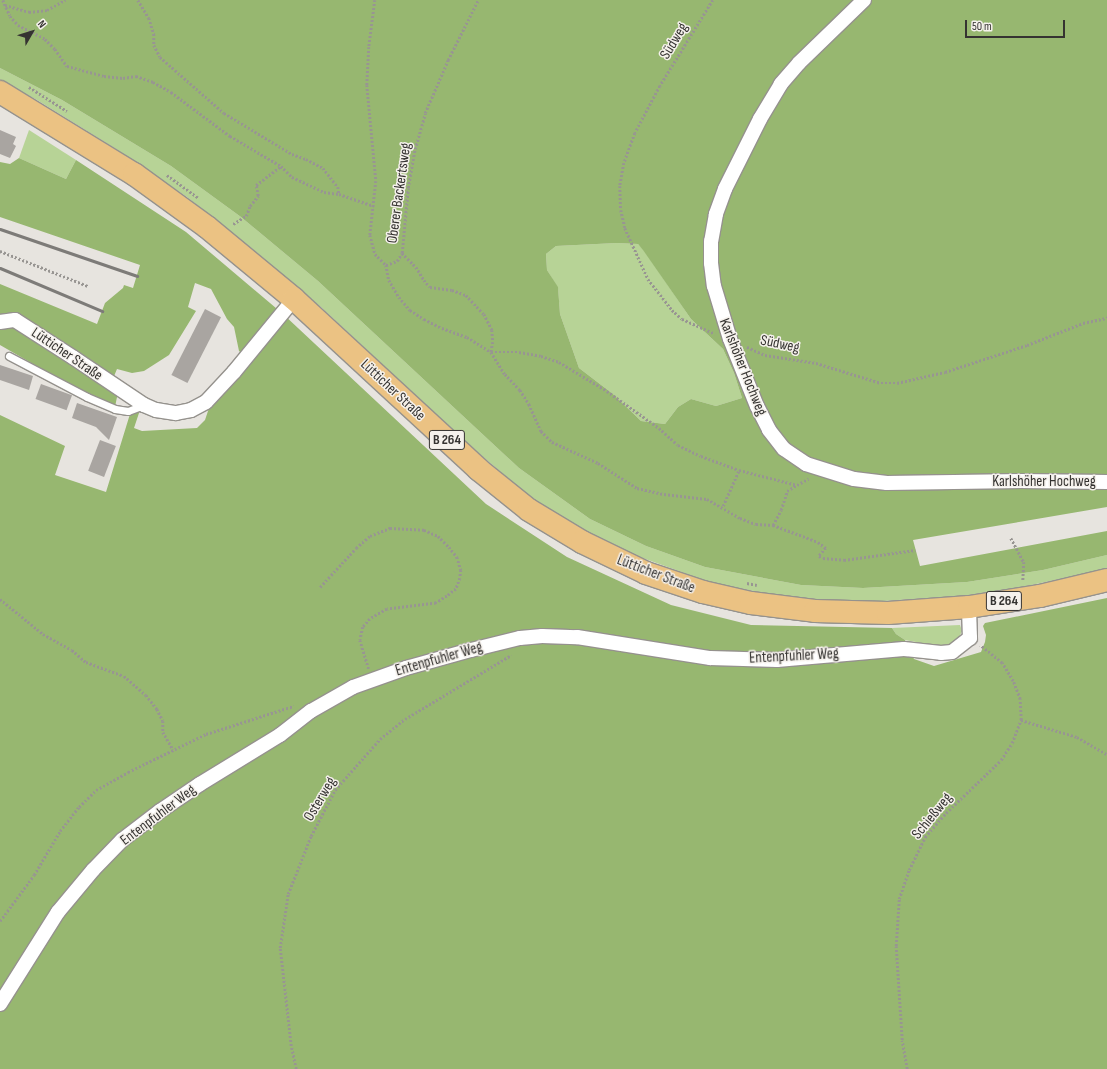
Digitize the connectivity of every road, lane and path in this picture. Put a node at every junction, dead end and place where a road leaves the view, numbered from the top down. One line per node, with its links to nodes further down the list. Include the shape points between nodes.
1 (3, 0): 8 (path)
2 (65, 0): 8 (path, via 47,10 29,12)
3 (138, 0): 14 (path, via 149,18 154,34 154,45 160,57 224,113 292,154 323,168 338,187)
4 (375, 0): 16 (path, Oberer Backertsweg, via 367,85 375,157)
5 (478, 0): 21 (path, Oberer Backertsweg, via 448,60 414,149)
6 (713, 0): 27 (path, Südweg, via 660,86 635,133 624,163 620,186 621,210 625,228 639,261 660,295 682,319)
7 (864, 0): 27 (street, Karlshöher Hochweg, via 781,84 725,188 716,214 711,241 711,263 714,286)
8 (5, 5): 12 (path, via 18,25 45,39 55,48 67,66 104,76 136,76 153,82 171,92 230,136)
9 (27, 87): 11 (path)
10 (0, 92): 24 (main road, Lütticher Straße / B 264, via 134,174 207,227)
11 (74, 115)
12 (281, 166): 14 (path, via 292,177 311,187); 18 (path, via 256,185 258,196 246,216)
13 (160, 170): 15 (path)
14 (340, 194): 16 (path)
15 (204, 202)
16 (374, 206): 22 (path, Oberer Backertsweg, via 370,235 375,254)
17 (227, 220): 18 (path)
18 (233, 224): 19 (path)
19 (239, 230)
20 (0, 251): 23 (path)
21 (402, 253): 22 (path, Oberer Backertsweg, via 397,261); 28 (path, via 430,287 466,295 484,314 492,330)
22 (386, 265): 28 (path, via 389,280 410,310 442,328 467,337)
23 (88, 286)
24 (294, 299): 30 (street, Lütticher Straße, via 206,402 190,410 176,413); 47 (main road, Lütticher Straße / B 264, via 478,469 528,510 582,542 646,573 703,592 751,603 815,611 888,613)
25 (1107, 318): 27 (path, Südweg, via 1083,323 945,372 897,383 881,383 816,363 765,355)
26 (0, 322): 30 (street, Lütticher Straße, via 15,320)
27 (730, 340): 32 (street, Karlshöher Hochweg, via 757,406 770,430 784,449 806,464)
28 (491, 352): 31 (path, via 519,352 559,362 607,391 659,428 678,445); 35 (path, via 529,404 541,432 552,442 598,463 637,488 707,499)
29 (9, 356): 30 (lane, via 115,409 128,410)
30 (144, 405)
31 (739, 470): 34 (path); 35 (path)
32 (826, 472): 33 (street, Karlshöher Hochweg, via 887,483); 34 (path)
33 (1107, 482)
34 (797, 485): 36 (path, via 787,491)
35 (723, 506): 36 (path, via 740,518 756,524)
36 (773, 525): 38 (path, via 823,545 826,548 819,556 824,558 844,560)
37 (1011, 538): 40 (path, via 1024,562)
38 (915, 550)
39 (1031, 579): 40 (path)
40 (1023, 580): 43 (path)
41 (1107, 580): 47 (main road, Lütticher Straße / B 264, via 1040,596)
42 (740, 581): 44 (path)
43 (1016, 582)
44 (761, 586)
45 (320, 587): 50 (path, via 370,536 390,528 424,530 438,536 457,557 460,578 456,589 447,596 436,603 387,609 378,613 363,628 360,640 365,660)
46 (0, 599): 53 (path, via 31,625 72,650 86,662 124,676 146,695 157,709 163,721 164,732)
47 (969, 607): 48 (street)
48 (970, 638): 50 (street, Entenpfuhler Weg, via 952,652 904,649 777,660 710,658 577,637 542,636 495,644); 52 (path, Schießweg, via 1002,663 1020,699)
49 (517, 652): 57 (path, Osterweg, via 405,719 380,739 335,790 311,836 288,894 280,948 290,1046)
50 (374, 678): 56 (street, Entenpfuhler Weg, via 332,698 280,735 171,803 122,840 58,912)
51 (296, 706): 53 (path, via 206,734)
52 (1021, 720): 54 (path, via 1076,737); 58 (path, Schießweg, via 1012,743 1001,760 925,837 909,870 900,899 896,946 902,1040)
53 (173, 749): 55 (path, via 96,790 60,830 34,875)
54 (1107, 754)
55 (0, 921)
56 (0, 1004)
57 (296, 1069)
58 (907, 1069)

